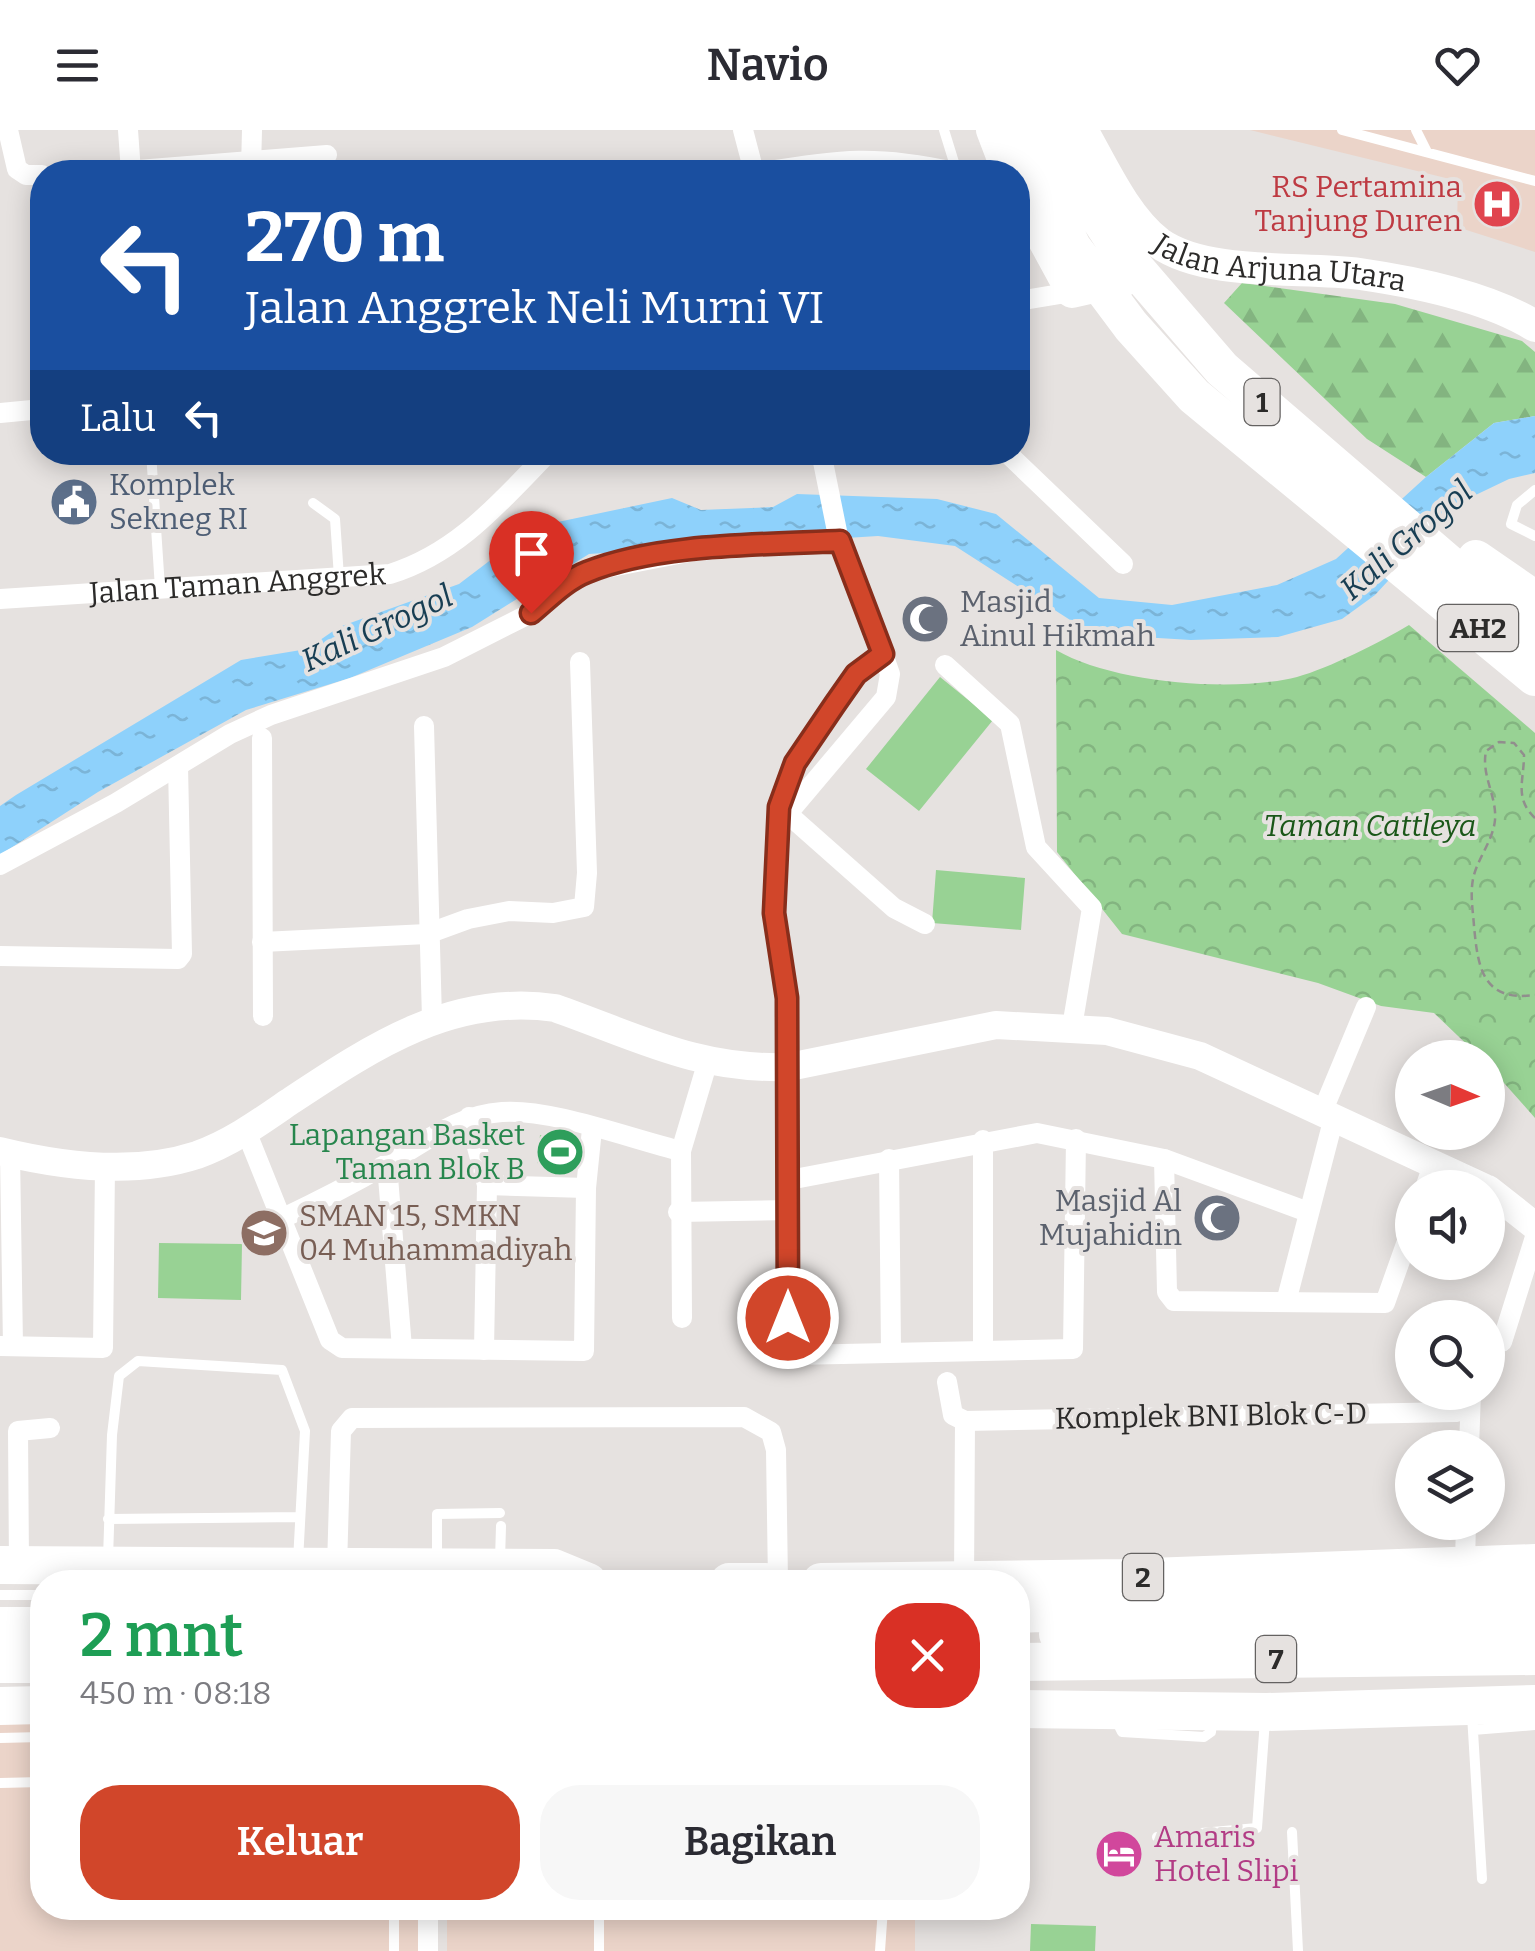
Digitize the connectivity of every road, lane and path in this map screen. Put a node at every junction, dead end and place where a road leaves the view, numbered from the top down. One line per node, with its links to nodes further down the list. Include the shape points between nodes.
1 (8, 130): 21 (street, via 12,158)
2 (128, 130): 13 (street)
3 (252, 130): 14 (street)
4 (743, 130): 16 (street)
5 (944, 130): 19 (lane)
6 (1082, 130): 24 (main road, Jalan Arjuna Utara, via 1150,235)
7 (1342, 130): 9 (lane)
8 (1416, 130): 11 (lane)
9 (1370, 133): 11 (lane)
10 (1016, 140): 36 (highway, 1, via 1087,199 1163,306)
11 (1427, 152): 22 (lane)
12 (327, 155): 15 (street)
13 (129, 160)
14 (251, 160)
15 (292, 160)
16 (751, 160)
17 (834, 160): 18 (street)
18 (903, 160)
19 (953, 160)
20 (1030, 167): 36 (highway, 1, via 1072,247 1194,396 1322,498)
21 (30, 172)
22 (1535, 181)
23 (1030, 214): 25 (main road)
24 (1202, 261): 25 (main road); 27 (main road, Jalan Arjuna Utara, via 1361,274 1469,300)
25 (1072, 292): 26 (street)
26 (1030, 299)
27 (1535, 326)
28 (30, 410): 29 (street)
29 (0, 413)
30 (152, 465): 42 (lane)
31 (535, 465): 41 (street, Jalan Taman Anggrek, via 477,525 426,563 390,574)
32 (823, 465): 38 (street)
33 (1020, 465): 39 (street)
34 (1535, 490): 37 (lane, via 1517,505 1511,524)
35 (312, 503): 41 (lane, via 334,520)
36 (1373, 513): 40 (highway); 40 (highway)
37 (1535, 536)
38 (839, 540): 46 (street); 53 (street, via 694,551 584,572 531,613 444,657 271,715)
39 (1124, 564)
40 (1433, 571): 44 (highway); 45 (highway, AH2); 49 (highway, AH2); 50 (highway, via 1452,634)
41 (340, 577): 42 (street, Jalan Taman Anggrek)
42 (160, 588): 43 (street, Jalan Taman Anggrek)
43 (0, 598)
44 (1535, 600)
45 (1535, 638)
46 (883, 654): 54 (street, via 856,674 795,763); 54 (street, via 890,674 886,697)
47 (580, 662): 58 (street, via 584,907 553,914 509,911)
48 (946, 665): 65 (street, via 1010,724 1036,847 1092,908)
49 (1535, 677)
50 (1535, 708)
51 (424, 726): 58 (street)
52 (262, 738): 59 (street)
53 (178, 766): 56 (street); 60 (street, via 178,959)
54 (784, 810): 57 (street, via 894,908); 67 (street, via 774,913 787,991)
55 (1535, 818): 61 (path, via 1519,791 1524,755 1514,744 1499,742 1486,751 1483,767 1495,820 1471,894 1478,960 1498,991)
56 (0, 865)
57 (925, 924)
58 (426, 934): 59 (street); 64 (street)
59 (262, 942): 63 (street)
60 (0, 956)
61 (1535, 995)
62 (1366, 1007): 69 (street)
63 (263, 1016)
64 (432, 1019): 66 (street, via 505,1004 555,1008); 71 (street, via 379,1043)
65 (1072, 1027): 67 (street, via 958,1030); 69 (street, via 1200,1056)
66 (707, 1064): 67 (street); 74 (street)
67 (789, 1066): 81 (street)
68 (469, 1118): 70 (street, via 533,1113); 78 (street); 82 (street)
69 (1327, 1118): 80 (street); 87 (street)
70 (592, 1130): 74 (street); 83 (street)
71 (246, 1131): 79 (street, via 182,1159); 88 (street)
72 (1076, 1138): 73 (street, via 1037,1133); 77 (street); 98 (street, via 1072,1349)
73 (983, 1140): 76 (street); 98 (street)
74 (680, 1151): 86 (street)
75 (5, 1152): 79 (street); 96 (street)
76 (889, 1159): 81 (street); 100 (street)
77 (1164, 1159): 87 (street); 92 (street, via 1170,1298)
78 (387, 1164): 88 (street); 97 (street)
79 (105, 1166): 96 (street, via 103,1348)
80 (1421, 1170)
81 (789, 1180): 85 (street)
82 (487, 1186): 83 (street); 99 (street)
83 (586, 1188): 99 (street, via 584,1350)
84 (1505, 1203): 89 (street)
85 (788, 1210): 86 (street); 94 (street)
86 (678, 1212): 93 (street)
87 (1308, 1212): 92 (street)
88 (283, 1218): 97 (street, via 330,1340 342,1348)
89 (1535, 1226)
90 (1535, 1237): 95 (street)
91 (1395, 1279): 92 (street, via 1388,1301)
92 (1286, 1302)
93 (682, 1318)
94 (788, 1318)
95 (1505, 1332)
96 (6, 1346)
97 (402, 1348): 99 (street)
98 (983, 1348): 100 (street)
99 (484, 1350)
100 (891, 1350): 101 (street)
101 (795, 1355)
102 (947, 1382): 104 (street, via 952,1415)
103 (1457, 1412): 104 (street, Komplek BNI Blok C-D)
104 (965, 1421): 121 (street)
105 (50, 1428): 106 (street)
106 (9, 1431): 124 (street)
107 (300, 1517): 108 (lane); 108 (lane, via 305,1431 282,1370 138,1361 119,1376); 113 (lane)
108 (108, 1518): 111 (lane)
109 (1465, 1543): 110 (highway, 2); 122 (highway, 2)
110 (1535, 1563)
111 (108, 1564): 116 (highway); 117 (highway)
112 (336, 1566): 113 (highway); 114 (highway); 120 (street, via 341,1431 352,1418 744,1417 771,1432 776,1450)
113 (298, 1567): 118 (highway)
114 (437, 1567): 115 (highway); 115 (lane, via 436,1514 500,1520)
115 (500, 1568): 119 (highway)
116 (70, 1570)
117 (150, 1570)
118 (247, 1570)
119 (559, 1570)
120 (778, 1570)
121 (964, 1570)
122 (1030, 1576)
123 (1535, 1578): 125 (lane)
124 (12, 1579)
125 (1300, 1588)
126 (1535, 1591): 127 (highway)
127 (1030, 1613)
128 (1535, 1620): 131 (highway, 7)
129 (0, 1626): 130 (highway)
130 (30, 1626)
131 (1030, 1633)
132 (1535, 1656): 133 (highway, 7)
133 (1030, 1662)
134 (0, 1664): 135 (highway)
135 (30, 1664)
136 (1535, 1681): 137 (highway)
137 (1030, 1686)
138 (0, 1694): 141 (lane)
139 (1030, 1700): 140 (lane, via 1474,1695)
140 (1535, 1701): 147 (highway)
141 (30, 1705)
142 (0, 1706): 143 (highway)
143 (30, 1708)
144 (1030, 1708): 145 (highway)
145 (1266, 1712): 147 (highway); 153 (lane, via 1257,1828)
146 (30, 1717): 149 (lane)
147 (1472, 1718): 148 (lane); 154 (lane)
148 (1535, 1725)
149 (0, 1738)
150 (30, 1782): 151 (lane)
151 (0, 1783)
152 (1292, 1832): 163 (lane)
153 (1157, 1837)
154 (1482, 1879)
155 (394, 1920): 159 (lane)
156 (428, 1920): 160 (street)
157 (598, 1920): 161 (lane)
158 (882, 1920): 162 (lane)
159 (394, 1951)
160 (428, 1951)
161 (599, 1951)
162 (880, 1951)
163 (1298, 1951)

